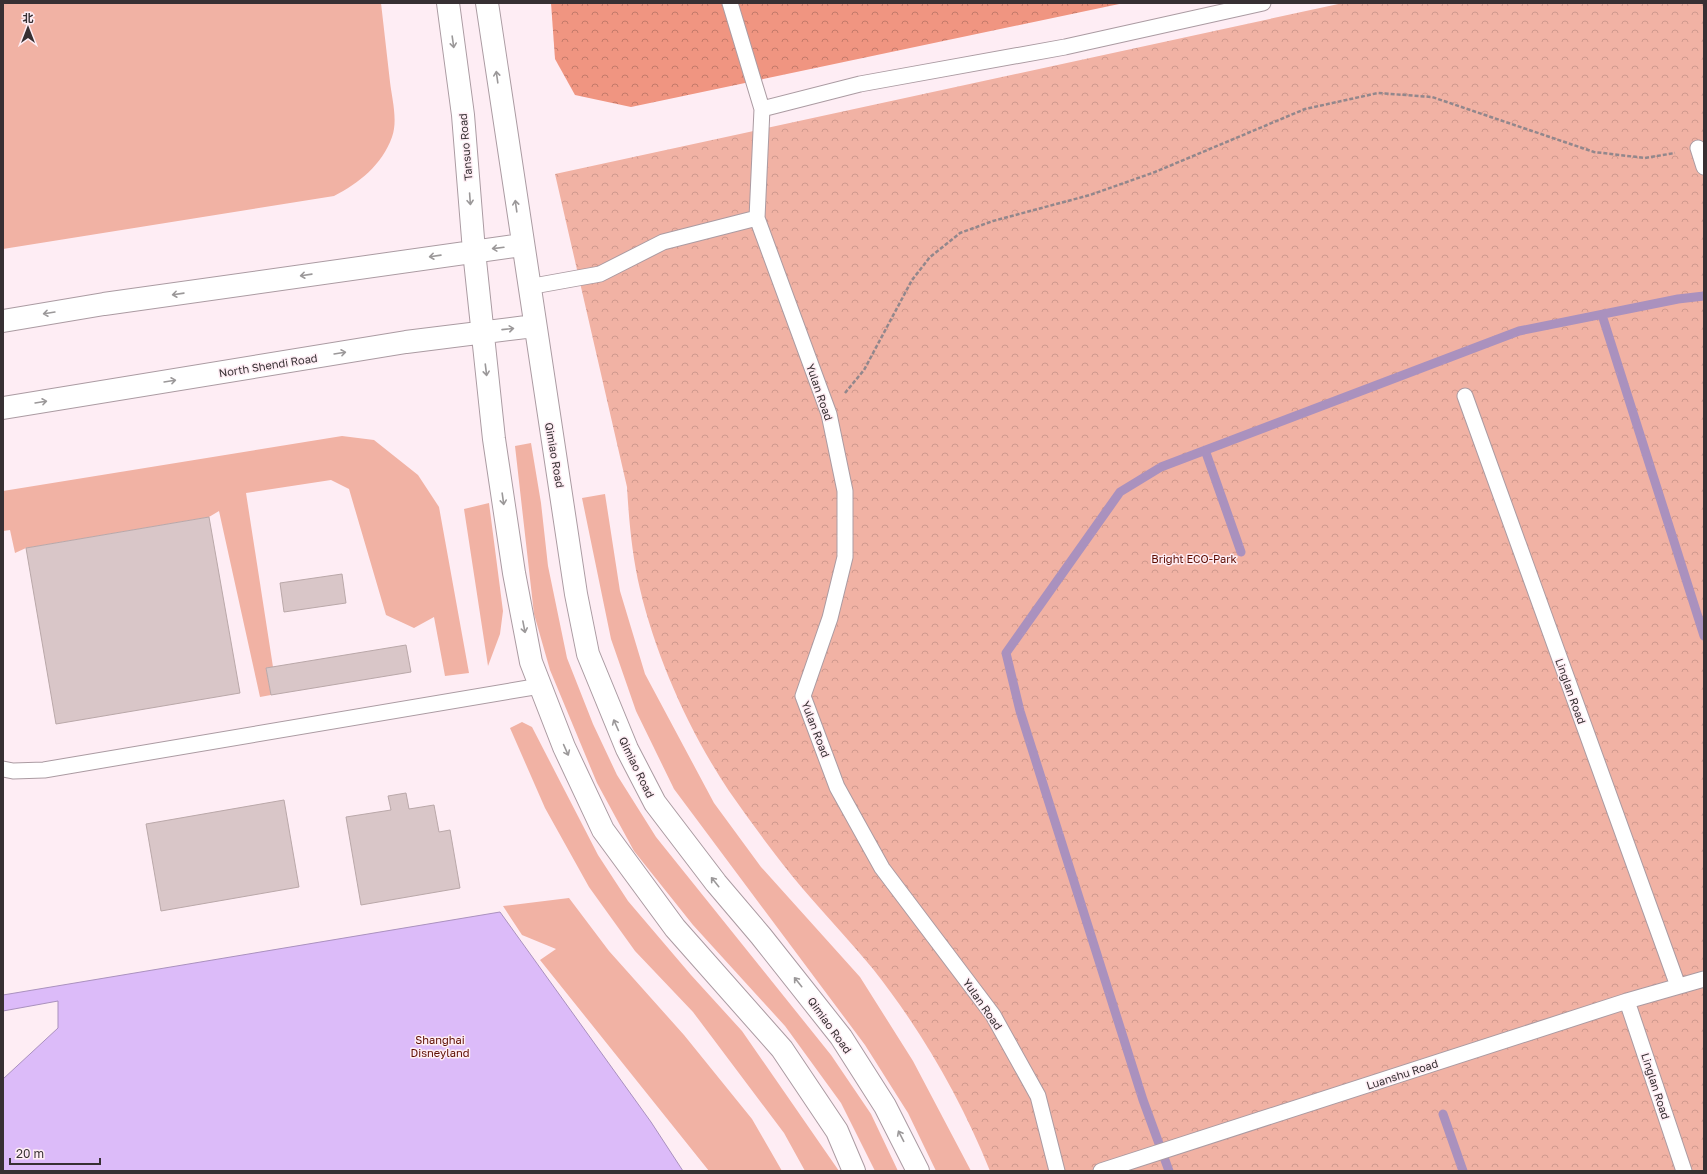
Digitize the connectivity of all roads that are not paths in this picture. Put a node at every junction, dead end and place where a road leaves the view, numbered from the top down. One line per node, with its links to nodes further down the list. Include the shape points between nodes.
1 (448, 3): 10 (street, Tansuo Road, one-way to 10, via 463,114)
2 (487, 3): 9 (street, one-way to 2)
3 (730, 3): 5 (lane)
4 (1263, 3): 5 (lane, via 1065,47 860,84)
5 (762, 108): 8 (lane)
6 (1698, 148): 7 (lane)
7 (1704, 167)
8 (757, 218): 11 (lane, via 663,242 600,274); 24 (lane, Yulan Road, via 829,414 845,491 845,558 830,618 803,696 838,787 882,868 993,1015 1038,1096)
9 (522, 245): 10 (street, one-way to 10); 11 (street)
10 (474, 251): 12 (street, one-way to 12); 14 (street, Tansuo Road)
11 (528, 287): 13 (street, Qimiao Road)
12 (3, 321)
13 (534, 326): 14 (street, North Shendi Road, one-way to 13); 23 (street, Qimiao Road, one-way to 13, via 885,1106 841,1037 674,830 655,803 627,749 588,654 576,594)
14 (482, 331): 16 (street, North Shendi Road, one-way to 14); 17 (street, one-way to 17, via 494,439 514,573 531,662)
15 (1465, 396): 20 (lane, Linglan Road)
16 (3, 408)
17 (540, 686): 18 (lane, via 44,770); 22 (street, one-way to 22, via 564,747 603,830 675,928 782,1049 838,1132)
18 (3, 769)
19 (1704, 979): 20 (lane, Luanshu Road)
20 (1678, 986): 21 (lane, Luanshu Road)
21 (1627, 1001): 25 (lane, Luanshu Road); 26 (lane, Linglan Road)
22 (854, 1171)
23 (918, 1171)
24 (1057, 1171)
25 (1102, 1171)
26 (1684, 1171)

